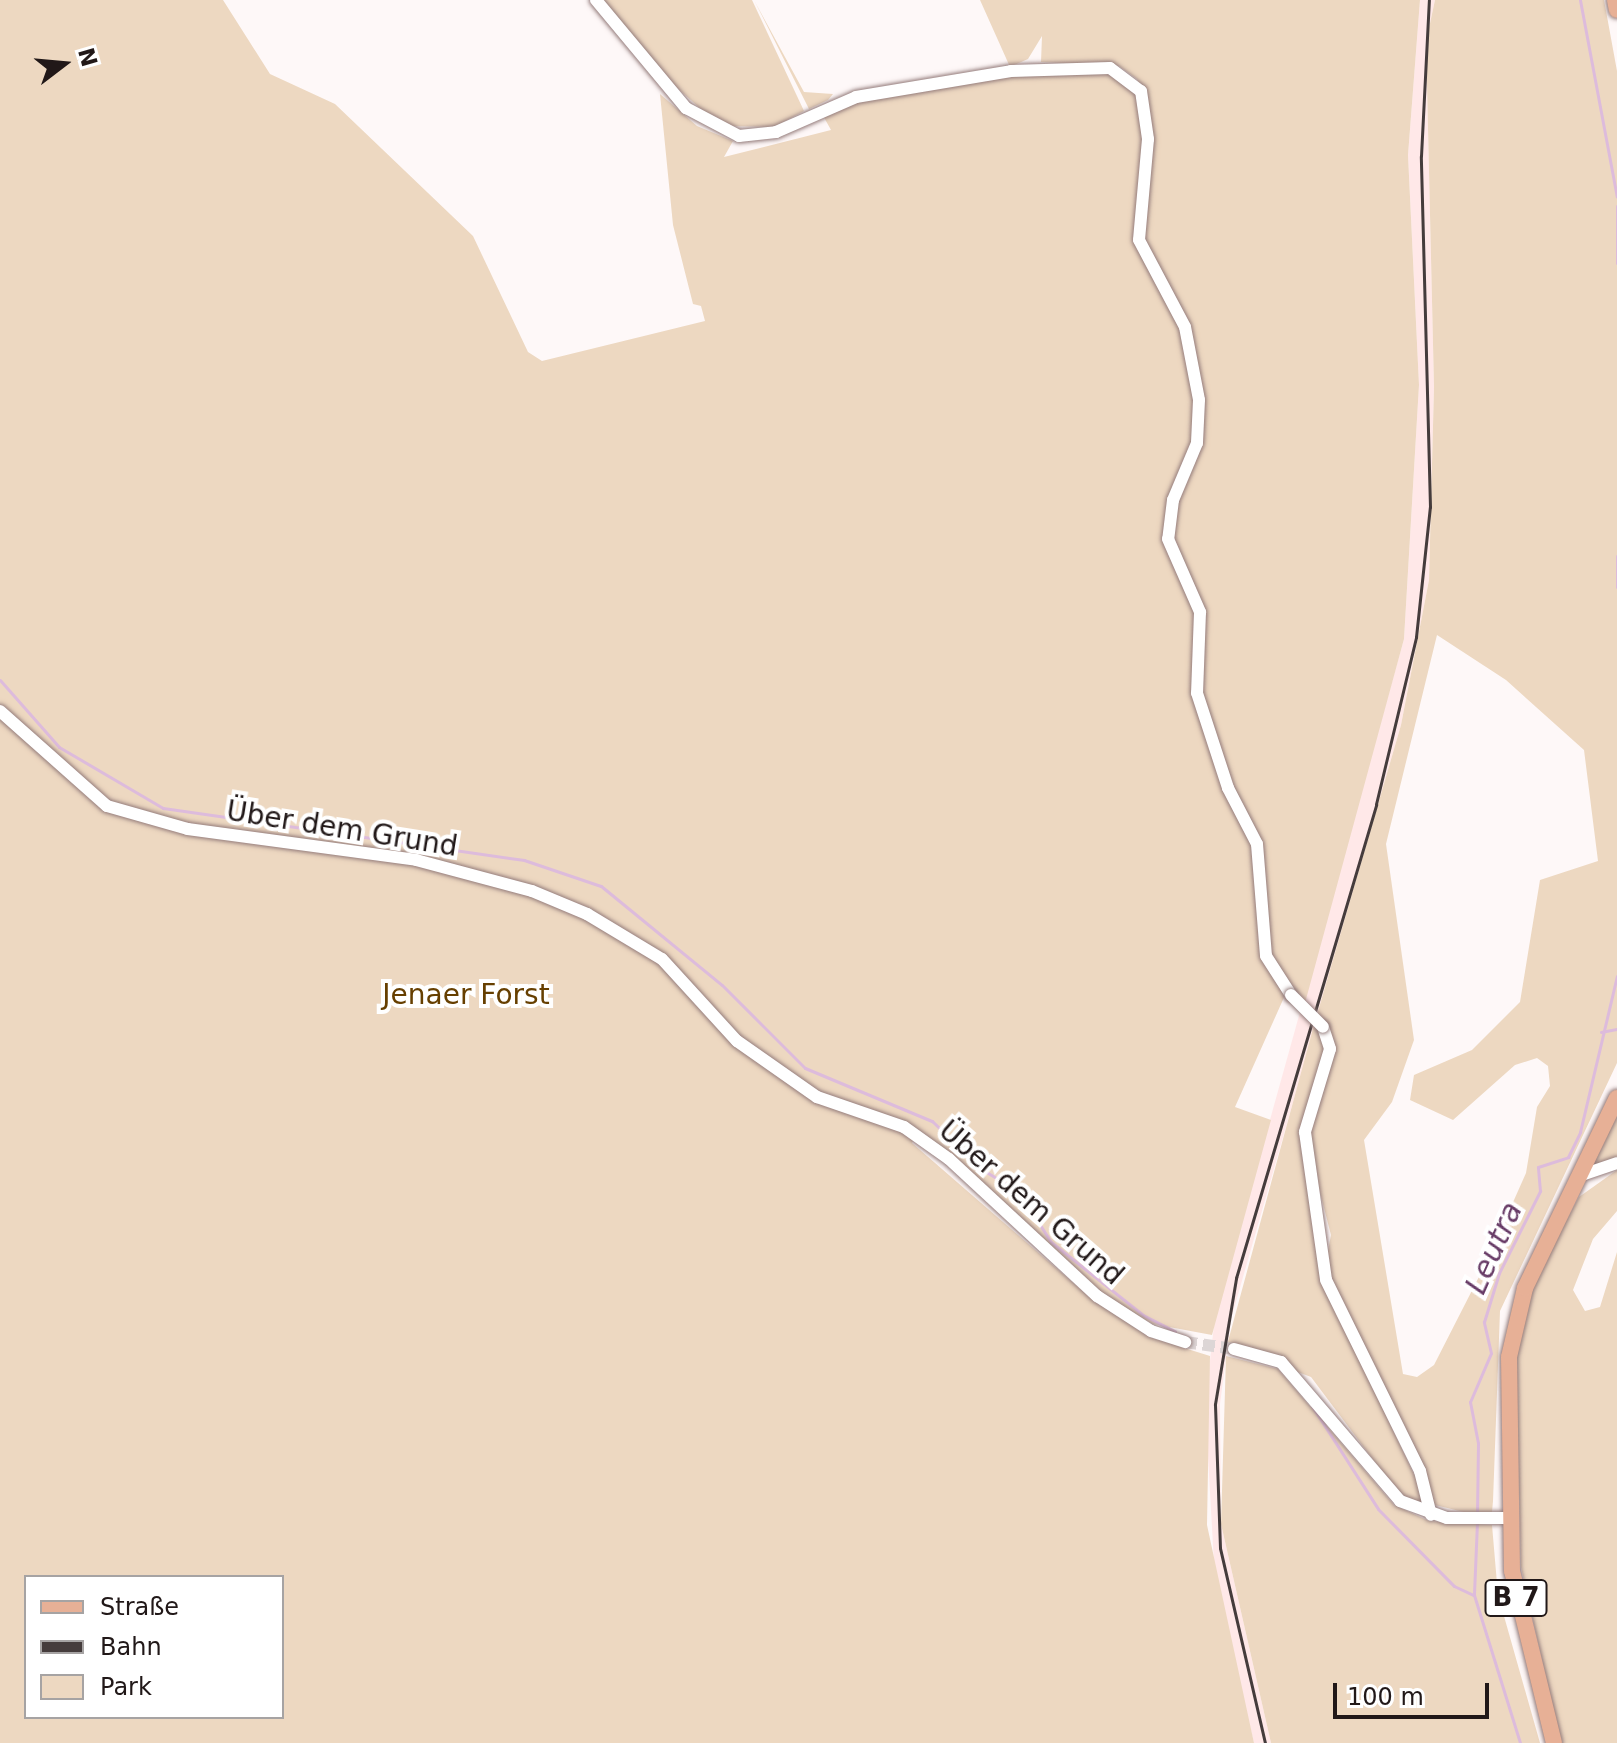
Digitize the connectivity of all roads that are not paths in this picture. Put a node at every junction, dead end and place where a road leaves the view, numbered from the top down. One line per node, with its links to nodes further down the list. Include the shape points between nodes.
1 (596, 0): 10 (street, bridge, via 686,108 739,136 776,132 856,97 1011,71 1110,68 1141,91 1148,139 1139,240 1185,327 1199,400 1197,443 1173,500 1168,539 1200,612 1197,693 1223,775 1259,855 1266,956 1291,995 1323,1027 1330,1049 1305,1132 1326,1280 1420,1471)
2 (1615, 0): 3 (main road)
3 (1617, 10)
4 (0, 711): 8 (street, Über dem Grund, via 107,806 188,829 416,860 532,891 587,914 662,959 737,1041 817,1097 904,1127 949,1159 1097,1296 1151,1331)
5 (1617, 1098): 7 (main road, B 7)
6 (1617, 1163): 7 (street)
7 (1579, 1176): 11 (main road, B 7, via 1512,1333)
8 (1185, 1342)
9 (1234, 1349): 10 (street, via 1281,1362 1386,1489)
10 (1431, 1515): 11 (street)
11 (1509, 1518): 12 (main road, B 7, via 1517,1603)
12 (1554, 1743)

